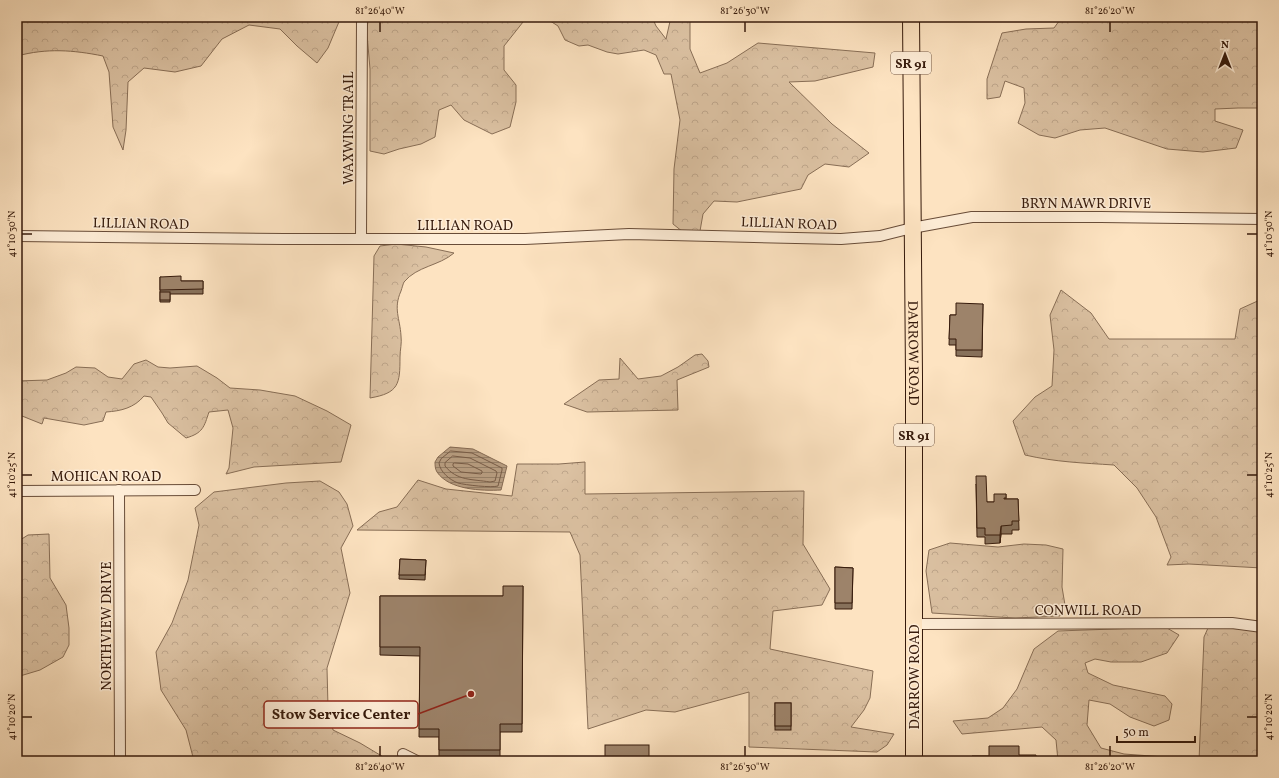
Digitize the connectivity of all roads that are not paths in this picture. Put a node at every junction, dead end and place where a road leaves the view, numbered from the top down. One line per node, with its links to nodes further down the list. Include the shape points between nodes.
1 (362, 17): 6 (street, WAXWING TRAIL)
2 (911, 17): 4 (main road, DARROW ROAD / SR 91)
3 (1262, 219): 4 (street, BRYN MAWR DRIVE, via 972,217)
4 (912, 228): 6 (street, LILLIAN ROAD, via 880,236 842,239 629,234 525,239); 10 (main road, DARROW ROAD / SR 91)
5 (17, 236): 6 (street, LILLIAN ROAD)
6 (361, 238)
7 (119, 490): 8 (street, MOHICAN ROAD); 9 (street, MOHICAN ROAD); 13 (street, NORTHVIEW DRIVE)
8 (195, 490)
9 (17, 491)
10 (914, 624): 11 (street, CONWILL ROAD, via 1232,623); 15 (main road, DARROW ROAD / SR 91)
11 (1262, 627)
12 (404, 754): 14 (street)
13 (120, 761)
14 (417, 761)
15 (914, 761)

